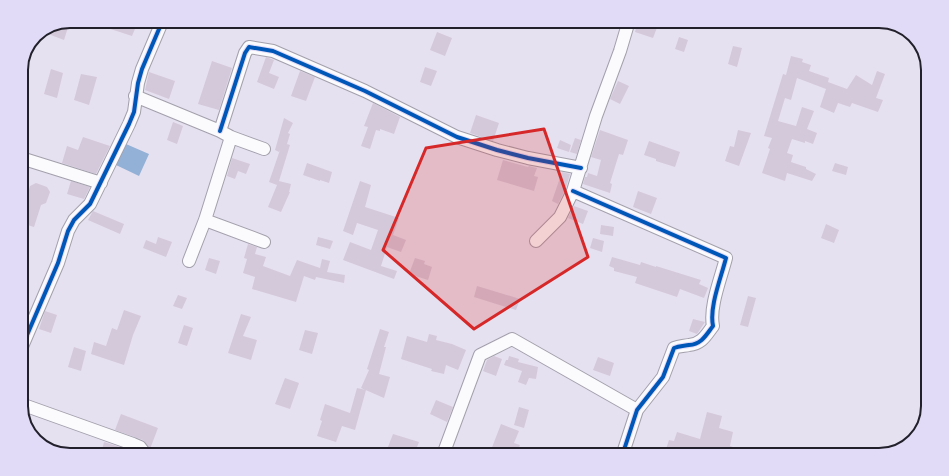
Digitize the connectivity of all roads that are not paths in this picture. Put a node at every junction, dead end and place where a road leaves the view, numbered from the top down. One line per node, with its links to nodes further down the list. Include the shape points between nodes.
1 (159, 28): 3 (street, via 142,69)
2 (627, 28): 8 (street)
3 (135, 96): 4 (street); 9 (street, via 134,112)
4 (220, 131): 5 (street); 8 (street, via 249,47 273,51 315,69 457,137 497,150)
5 (231, 137): 6 (street); 11 (street)
6 (264, 149)
7 (28, 160): 9 (street)
8 (581, 168): 10 (street)
9 (101, 183): 15 (street, via 90,204 74,220 68,231 58,263)
10 (573, 191): 12 (street, via 560,217); 17 (street, via 726,258 714,301 713,326 701,342 674,348 664,377)
11 (205, 220): 13 (street); 14 (street)
12 (536, 241)
13 (264, 242)
14 (189, 261)
15 (28, 333)
16 (28, 406): 18 (street)
17 (637, 410): 19 (street, via 512,339 480,355); 20 (street)
18 (141, 448)
19 (445, 448)
20 (625, 448)

